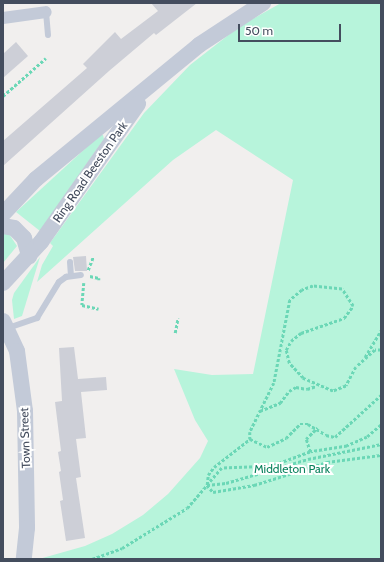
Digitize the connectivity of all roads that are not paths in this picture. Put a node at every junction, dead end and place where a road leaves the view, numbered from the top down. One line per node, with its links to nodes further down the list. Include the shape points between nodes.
1 (262, 3): 5 (street, Ring Road Beeston Park, via 199,45)
2 (46, 12): 3 (street); 4 (lane)
3 (3, 18)
4 (48, 35)
5 (149, 88): 6 (street, Ring Road Beeston Park, via 36,180); 8 (street, Ring Road Beeston Park)
6 (3, 214)
7 (3, 226): 8 (street, via 14,228 24,238)
8 (29, 256): 12 (street, Ring Road Beeston Park)
9 (70, 262): 11 (lane)
10 (83, 275): 11 (lane)
11 (71, 276): 13 (lane, via 55,285 37,318)
12 (3, 283)
13 (6, 324): 14 (street, Town Street, via 17,352 25,411 27,528)
14 (24, 559)

